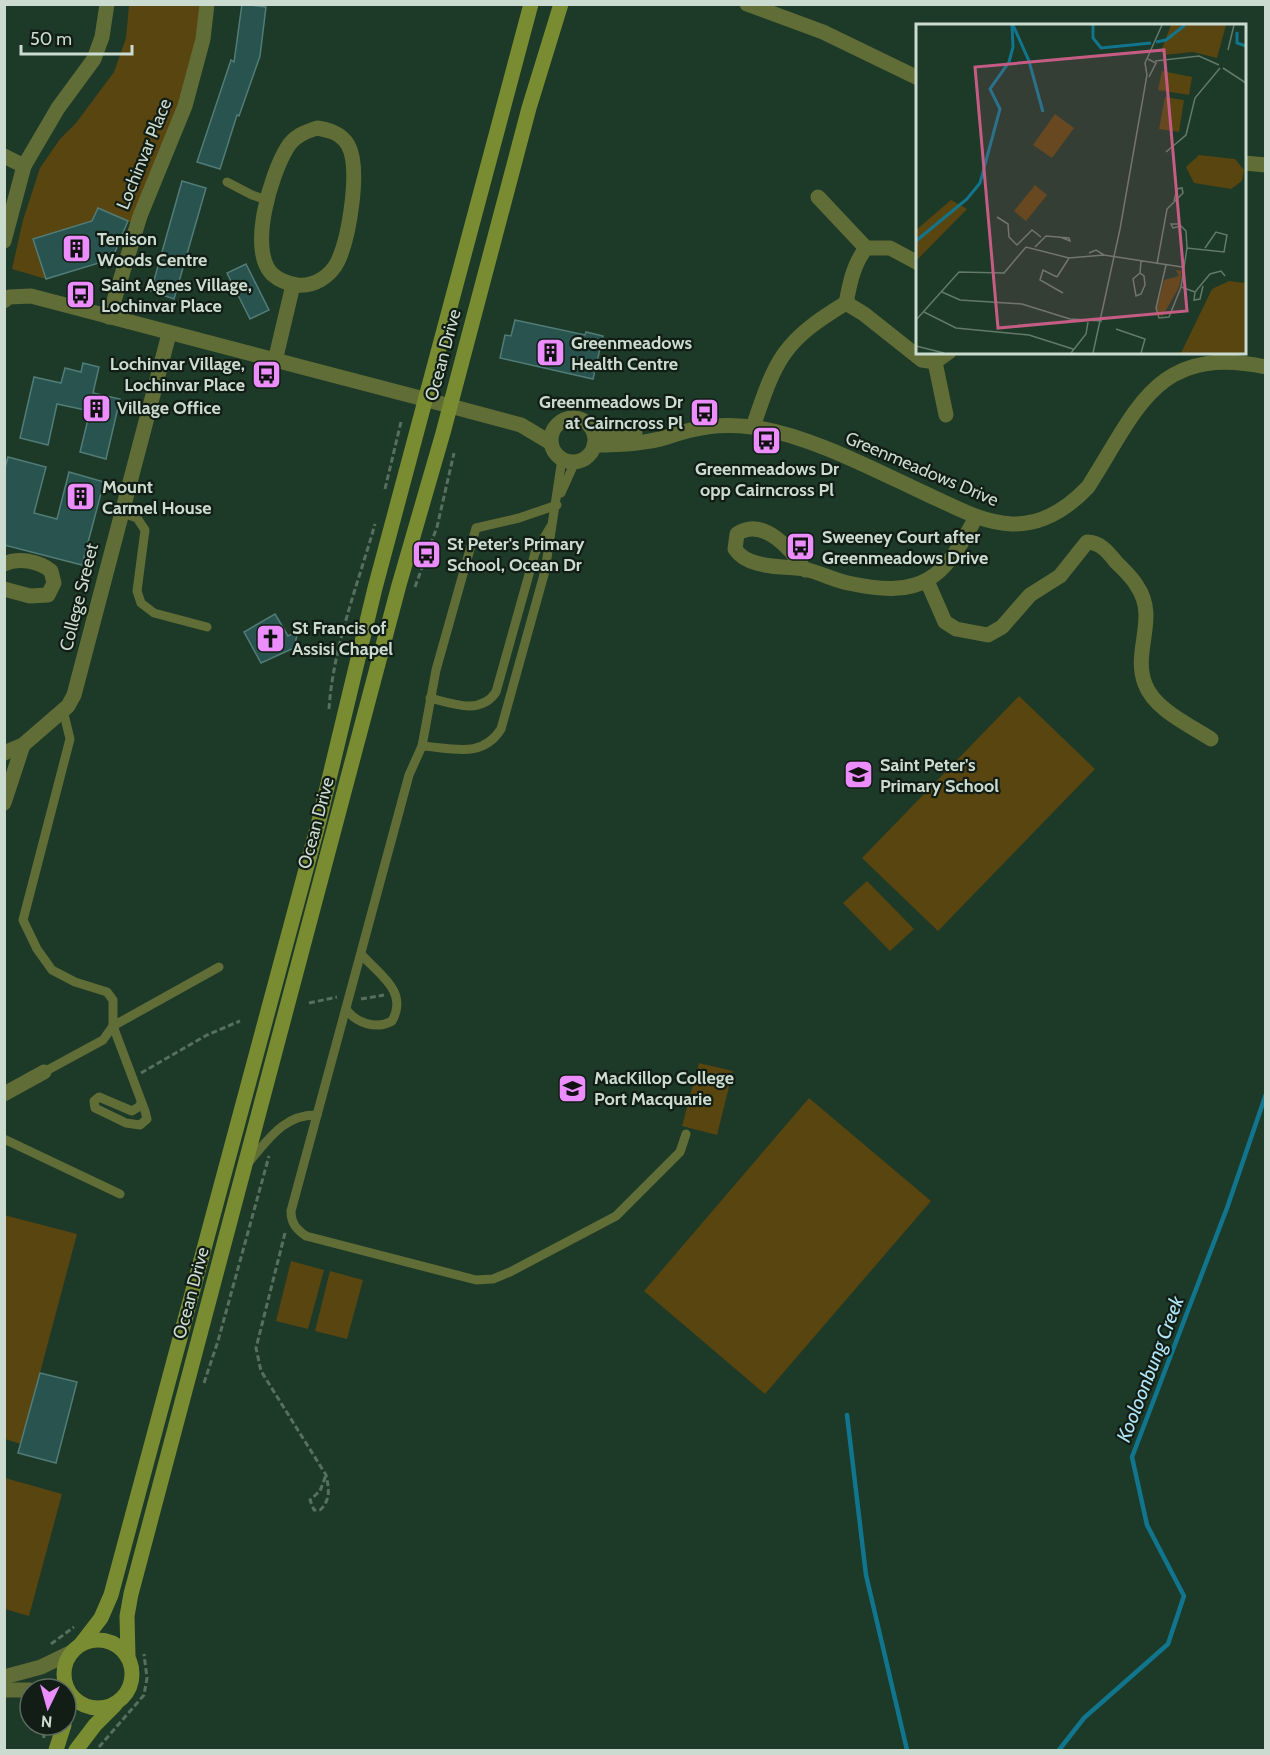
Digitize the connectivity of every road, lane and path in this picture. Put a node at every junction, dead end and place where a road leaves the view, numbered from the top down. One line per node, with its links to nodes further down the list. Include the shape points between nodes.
1 (107, 4): 10 (street, via 102,37 93,60 58,108)
2 (207, 4): 20 (street, Lochinvar Place, via 203,39 185,106 140,216)
3 (531, 4): 26 (main road, Ocean Drive)
4 (561, 4): 27 (main road, Ocean Drive, via 529,108)
5 (747, 4): 6 (street, via 823,32)
6 (916, 77)
7 (4, 156): 10 (street)
8 (1246, 163): 9 (street)
9 (1266, 165)
10 (24, 166): 14 (street)
11 (227, 182): 13 (lane)
12 (818, 197): 15 (street)
13 (267, 200): 17 (street, via 261,234 265,262 272,273); 17 (street, via 294,139 317,128 340,136 348,146 353,186 338,263 318,282)
14 (4, 241)
15 (866, 248): 16 (street, via 890,248); 19 (street, via 852,274)
16 (916, 262)
17 (293, 285): 23 (street)
18 (6, 296): 20 (street, via 31,296)
19 (846, 303): 24 (street, via 914,355); 32 (street, via 813,323 780,357)
20 (109, 317): 21 (street)
21 (169, 334): 23 (street); 38 (street, College Sreeet)
22 (946, 354): 24 (street)
23 (275, 361): 26 (street)
24 (934, 362): 28 (street)
25 (1266, 367): 40 (street, Greenmeadows Drive, via 1224,361 1179,370 1149,392 1088,487 1060,512 1014,524)
26 (424, 399): 27 (street, Greenmeadows Drive); 76 (main road, Ocean Drive, via 319,820 111,1595 100,1618)
27 (450, 406): 31 (street, Greenmeadows Drive); 67 (main road, Ocean Drive)
28 (946, 415)
29 (400, 422): 36 (path)
30 (557, 423): 31 (street, Greenmeadows Drive); 33 (street, Greenmeadows Drive, via 579,418); 34 (street)
31 (521, 425): 34 (street, Greenmeadows Drive)
32 (753, 427): 33 (street, Greenmeadows Drive, via 702,426 675,432 664,428); 40 (street, Greenmeadows Drive, via 831,452)
33 (594, 438): 35 (street, via 587,456)
34 (550, 443): 35 (street, Greenmeadows Drive, via 553,451)
35 (569, 461): 37 (lane)
36 (384, 492)
37 (557, 501): 41 (lane); 47 (lane, via 519,518 476,528)
38 (120, 512): 46 (lane, via 136,518 145,530 137,591 141,603 153,613); 48 (street, College Sreeet, via 76,688)
39 (378, 514): 49 (path, via 338,655)
40 (976, 517): 44 (street, via 956,555)
41 (554, 522): 47 (lane, via 535,553 490,702 474,707); 52 (lane, via 545,571 501,729 495,739 475,750)
42 (4, 564): 45 (street, via 18,559 46,567 51,570 54,583 48,595 39,597)
43 (805, 570): 44 (street, via 874,588 898,588)
44 (927, 581): 50 (street, via 945,622 956,629 988,634 1002,627 1030,595 1060,576 1087,542 1094,542 1137,585 1145,601 1147,629 1141,672 1145,686 1163,707)
45 (4, 589)
46 (207, 627)
47 (430, 698): 52 (lane)
48 (63, 710): 51 (street, College Sreeet); 59 (lane, via 69,728 66,757 23,920 52,970 107,992 113,1000)
49 (329, 712)
50 (1211, 739)
51 (23, 745): 53 (street); 54 (street)
52 (422, 746): 55 (lane, via 409,775)
53 (4, 753)
54 (4, 803)
55 (361, 954): 57 (lane); 57 (lane, via 392,986 397,1012 392,1020 377,1025 353,1018)
56 (219, 967): 59 (lane)
57 (346, 1009): 64 (lane)
58 (240, 1021): 61 (path, via 207,1035)
59 (113, 1026): 60 (lane, via 103,1040); 61 (lane)
60 (44, 1072): 62 (street)
61 (132, 1078): 63 (lane)
62 (4, 1094)
63 (141, 1102): 63 (lane, via 147,1119 140,1125 103,1114 93,1105 99,1098 132,1111)
64 (317, 1115): 67 (lane, via 296,1117 278,1128); 70 (lane)
65 (686, 1134): 70 (lane, via 680,1152 616,1216 493,1279 444,1274 306,1236 294,1226)
66 (4, 1139): 69 (lane)
67 (244, 1168): 77 (main road, Ocean Drive, via 129,1603)
68 (263, 1176): 71 (path)
69 (120, 1194)
70 (291, 1211): 72 (path, via 256,1356 261,1371)
71 (200, 1393)
72 (326, 1475): 72 (path, via 330,1490 327,1500 320,1510 314,1510 310,1500 320,1491)
73 (77, 1624): 75 (path)
74 (143, 1647): 83 (path, via 147,1678 144,1695)
75 (45, 1648)
76 (76, 1648): 77 (main road, via 93,1640 107,1641); 78 (street, via 41,1667); 79 (main road, via 64,1671)
77 (128, 1656): 81 (main road, via 132,1680)
78 (4, 1677)
79 (65, 1677)
80 (78, 1702): 81 (main road, via 91,1708)
81 (117, 1703): 82 (main road)
82 (76, 1750)
83 (95, 1750)

